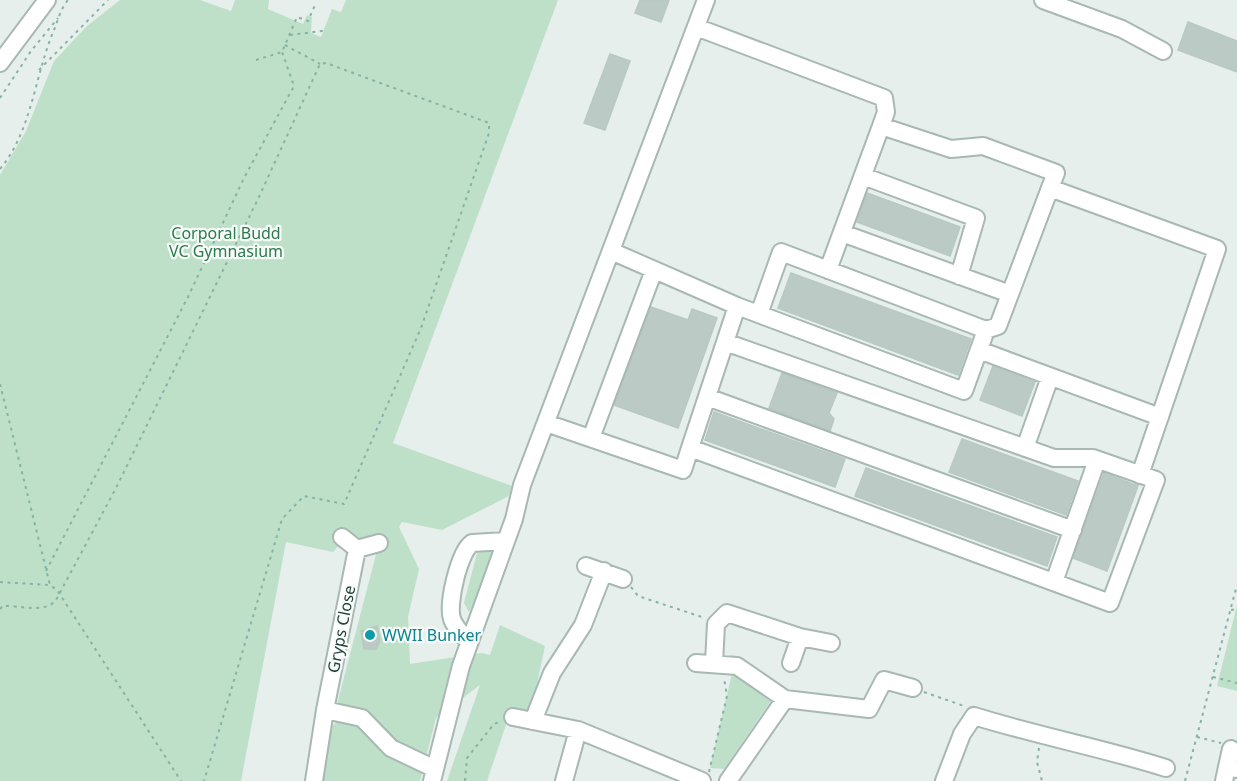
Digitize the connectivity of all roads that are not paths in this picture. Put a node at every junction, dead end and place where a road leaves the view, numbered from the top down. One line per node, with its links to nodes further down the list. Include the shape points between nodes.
1 (48, 0): 6 (street)
2 (706, 0): 4 (street)
3 (1043, 0): 5 (street, via 1122,29)
4 (696, 27): 7 (street, via 884,98 886,112); 11 (street)
5 (1163, 51)
6 (0, 63)
7 (881, 126): 8 (street); 9 (street, via 951,149 983,146 1046,169 1056,173)
8 (863, 176): 10 (street); 14 (street, via 976,218)
9 (1050, 188): 15 (street); 23 (street, via 1217,249)
10 (842, 233): 13 (street); 14 (street)
11 (611, 251): 12 (street); 24 (street)
12 (654, 270): 16 (street); 25 (street)
13 (828, 270): 17 (street, via 781,252); 18 (street)
14 (959, 276): 15 (street)
15 (1010, 294): 18 (street, via 998,326)
16 (737, 306): 17 (street); 19 (street)
17 (759, 314): 20 (street, via 964,391)
18 (986, 330): 20 (street)
19 (725, 342): 22 (street); 27 (street)
20 (979, 350): 21 (street)
21 (1050, 377): 23 (street); 27 (street)
22 (707, 397): 26 (street); 30 (street)
23 (1160, 417): 29 (street)
24 (546, 423): 25 (street); 32 (street)
25 (591, 438): 26 (street, via 683,470)
26 (690, 448): 38 (street)
27 (1025, 448): 28 (street, via 1054,458)
28 (1097, 459): 29 (street); 30 (street)
29 (1140, 475): 38 (street, via 1156,480 1110,603)
30 (1073, 530): 38 (street)
31 (342, 537): 34 (street)
32 (506, 541): 40 (street); 40 (street, via 472,543 464,555 449,608 455,627)
33 (379, 543): 34 (street)
34 (357, 549): 47 (street, Gryps Close)
35 (586, 566): 36 (street)
36 (604, 571): 37 (street); 49 (street, via 583,625 552,673)
37 (623, 579)
38 (1054, 582)
39 (800, 637): 41 (street); 43 (street, via 727,613 716,624); 44 (street)
40 (469, 642): 54 (street)
41 (831, 643)
42 (696, 663): 43 (street)
43 (717, 663): 46 (street, via 737,666)
44 (791, 663)
45 (913, 688): 46 (street, via 886,673 869,709)
46 (785, 699): 58 (street)
47 (324, 710): 54 (street, via 362,718 392,748); 56 (street, Gryps Close)
48 (513, 717): 49 (street)
49 (532, 721): 50 (street)
50 (578, 730): 55 (street); 57 (street)
51 (1231, 749): 53 (street)
52 (1166, 768): 59 (street, via 974,716 962,734)
53 (1229, 772)
54 (434, 775)
55 (705, 778)
56 (314, 781)
57 (564, 781)
58 (728, 781)
59 (944, 781)

